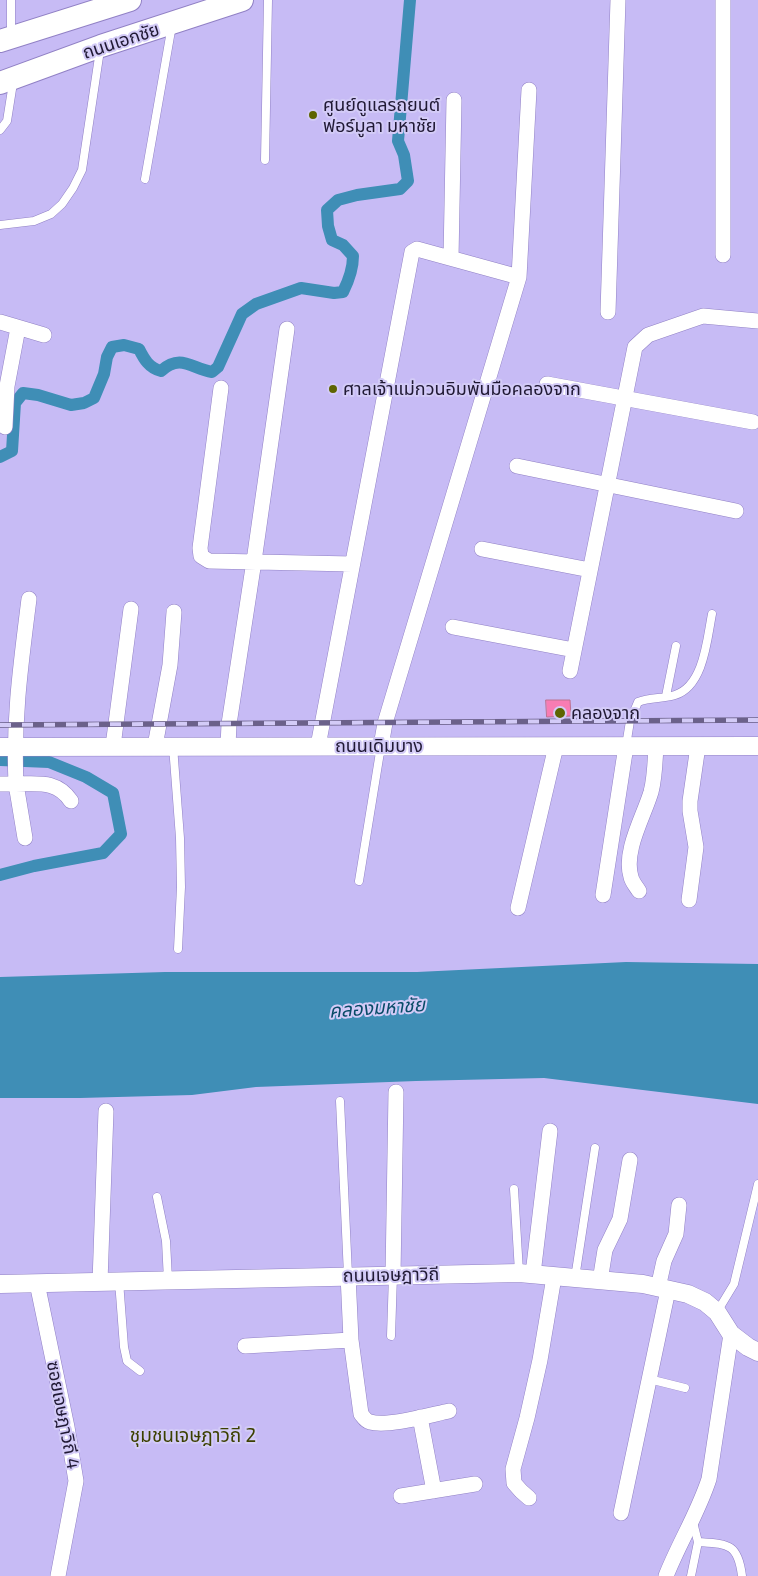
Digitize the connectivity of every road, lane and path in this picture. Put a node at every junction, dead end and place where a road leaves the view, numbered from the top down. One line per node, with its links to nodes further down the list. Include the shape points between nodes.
1 (10, 0): 8 (lane)
2 (130, 0): 8 (main road, ถนนเอกชัย)
3 (242, 0): 7 (main road, ถนนเอกชัย)
4 (268, 0): 14 (lane)
5 (618, 0): 20 (street)
6 (723, 0): 17 (street)
7 (173, 23): 9 (main road, ถนนเอกชัย); 15 (lane)
8 (5, 39)
9 (101, 46): 10 (main road, ถนนเอกชัย); 16 (lane, via 82,170 73,188 51,214 34,221)
10 (7, 81): 13 (lane, via 7,120)
11 (529, 90): 19 (street)
12 (454, 100): 18 (street)
13 (0, 130)
14 (265, 160)
15 (145, 179)
16 (0, 226)
17 (723, 256)
18 (451, 258): 19 (street); 37 (street, via 417,248 412,252)
19 (519, 276): 53 (street, via 385,723)
20 (608, 312)
21 (758, 321): 29 (street, via 703,316 648,335 635,347)
22 (0, 322): 23 (street)
23 (18, 328): 25 (street); 27 (street)
24 (287, 329): 36 (street)
25 (44, 335)
26 (547, 384): 29 (street)
27 (3, 385): 31 (street)
28 (221, 388): 36 (street, via 200,556 209,561)
29 (624, 398): 30 (street); 33 (street)
30 (753, 422)
31 (5, 427)
32 (518, 466): 33 (street)
33 (607, 484): 34 (street); 38 (street)
34 (736, 511)
35 (482, 549): 38 (street)
36 (254, 561): 37 (street); 51 (street, via 228,724)
37 (352, 564): 52 (street)
38 (590, 570): 45 (street)
39 (29, 599): 59 (street)
40 (131, 609): 48 (street)
41 (174, 612): 49 (street, via 170,665)
42 (712, 614): 47 (lane, via 698,676 686,690)
43 (453, 627): 45 (street)
44 (676, 646): 47 (lane)
45 (574, 650): 46 (street)
46 (570, 671)
47 (666, 696): 55 (lane, via 638,702 630,721)
48 (113, 746): 49 (street, ถนนเดิมบาง); 59 (street, ถนนเดิมบาง)
49 (154, 746): 50 (street, ถนนเดิมบาง)
50 (173, 746): 51 (street, ถนนเดิมบาง); 69 (lane, via 180,838)
51 (228, 746): 52 (street, ถนนเดิมบาง)
52 (318, 746): 53 (street, ถนนเดิมบาง)
53 (381, 746): 54 (street, ถนนเดิมบาง); 64 (lane)
54 (556, 746): 55 (street, ถนนเดิมบาง); 68 (street)
55 (626, 746): 56 (street, ถนนเดิมบาง); 66 (street)
56 (656, 746): 57 (street, ถนนเดิมบาง); 65 (street, via 651,790 639,821 630,860 632,880)
57 (698, 746): 58 (street, ถนนเดิมบาง); 67 (street, via 690,801 696,847)
58 (758, 746)
59 (9, 747): 60 (street)
60 (16, 783): 61 (street); 62 (street, via 53,785 66,793); 63 (street)
61 (0, 784)
62 (71, 801)
63 (25, 838)
64 (359, 881)
65 (639, 891)
66 (602, 895)
67 (689, 900)
68 (518, 908)
69 (178, 949)
70 (396, 1092): 81 (street)
71 (340, 1101): 82 (lane)
72 (106, 1111): 88 (street)
73 (550, 1131): 80 (street)
74 (595, 1148): 84 (lane)
75 (630, 1160): 86 (street, via 620,1219 605,1250)
76 (758, 1184): 92 (lane, via 734,1284)
77 (514, 1190): 80 (lane)
78 (157, 1197): 85 (lane, via 166,1241)
79 (679, 1205): 91 (street, via 676,1234 664,1261)
80 (526, 1274): 81 (street, ถนนเจษฎาวิถี); 83 (street, ถนนเจษฎาวิถี)
81 (393, 1275): 82 (street, ถนนเจษฎาวิถี); 94 (lane)
82 (348, 1276): 85 (street, ถนนเจษฎาวิถี); 95 (street)
83 (554, 1276): 84 (street, ถนนเจษฎาวิถี); 106 (street, via 540,1360 512,1469 514,1483)
84 (575, 1278): 86 (street, ถนนเจษฎาวิถี)
85 (168, 1280): 87 (street, ถนนเจษฎาวิถี)
86 (600, 1280): 91 (street, ถนนเจษฎาวิถี)
87 (119, 1281): 88 (street, ถนนเจษฎาวิถี); 98 (lane, via 127,1361)
88 (100, 1282): 89 (street, ถนนเจษฎาวิถี)
89 (36, 1283): 90 (street, ถนนเจษฎาวิถี); 110 (street, ซอยเจษฎาวิถี 4, via 76,1481)
90 (0, 1284)
91 (663, 1289): 92 (street, ถนนเจษฎาวิถี, via 688,1294); 99 (street)
92 (717, 1312): 93 (street, ถนนเจษฎาวิถี)
93 (731, 1334): 97 (street, ถนนเจษฎาวิถี); 108 (street, via 709,1479)
94 (390, 1336)
95 (351, 1340): 96 (street); 102 (street, via 361,1414 367,1421 378,1423)
96 (245, 1346)
97 (758, 1352)
98 (140, 1371)
99 (649, 1379): 100 (lane); 107 (street)
100 (685, 1388)
101 (449, 1411): 102 (street)
102 (420, 1417): 104 (street)
103 (475, 1484): 104 (street)
104 (434, 1491): 105 (street)
105 (401, 1496)
106 (529, 1498)
107 (621, 1513)
108 (693, 1520): 109 (lane); 111 (street)
109 (698, 1542): 112 (lane); 113 (lane, via 722,1544 734,1550)
110 (58, 1576)
111 (666, 1576)
112 (691, 1576)
113 (742, 1576)

